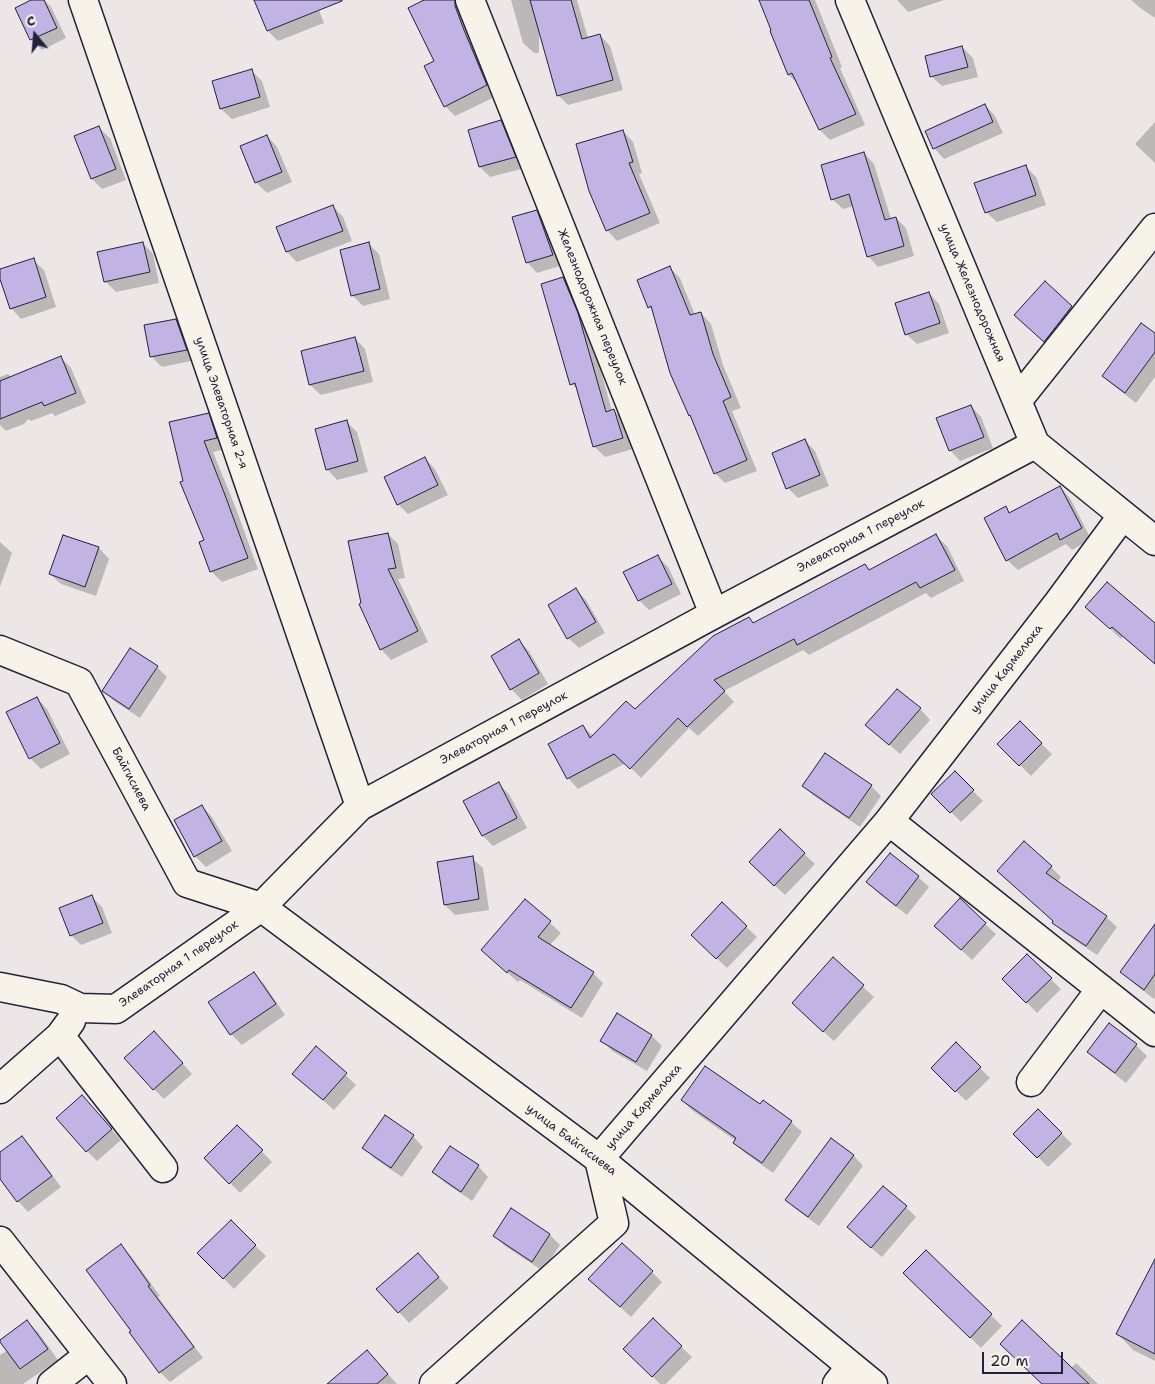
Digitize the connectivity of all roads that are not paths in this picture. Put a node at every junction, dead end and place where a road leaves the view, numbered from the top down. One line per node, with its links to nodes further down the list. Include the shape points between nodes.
1 (84, 0): 11 (street, улица Элеваторная 2-я)
2 (470, 0): 9 (street, Железнодорожная переулок)
3 (850, 0): 5 (street, улица Железнодорожная)
4 (1155, 228): 5 (street)
5 (1017, 401): 6 (street, улица Железнодорожная)
6 (1035, 444): 7 (street, улица Железнодорожная); 9 (street, Элеваторная 1 переулок)
7 (1123, 515): 8 (street, улица Железнодорожная); 12 (street, улица Кармелюка)
8 (1155, 541)
9 (714, 614): 11 (street, Элеваторная 1 переулок)
10 (0, 650): 13 (street, Байгисиева, via 79,682 187,883)
11 (360, 806): 13 (street, Элеваторная 1 переулок)
12 (889, 821): 15 (street); 21 (street, улица Кармелюка)
13 (261, 907): 16 (street, Элеваторная 1 переулок, via 116,1009); 21 (street, улица Байгисиева)
14 (0, 987): 16 (street, Элеваторная 1 переулок, via 61,999)
15 (1101, 989): 17 (street); 19 (street)
16 (80, 1008): 18 (street)
17 (1155, 1032)
18 (60, 1036): 20 (street); 22 (street)
19 (1031, 1082)
20 (0, 1089)
21 (599, 1159): 25 (street, улица Байгисиева); 28 (street, улица Кармелюка, via 614,1223)
22 (163, 1168)
23 (0, 1241): 24 (street)
24 (89, 1355): 26 (street); 27 (street)
25 (844, 1375): 29 (street, улица Байгисиева)
26 (52, 1384)
27 (112, 1384)
28 (434, 1384)
29 (873, 1384)

